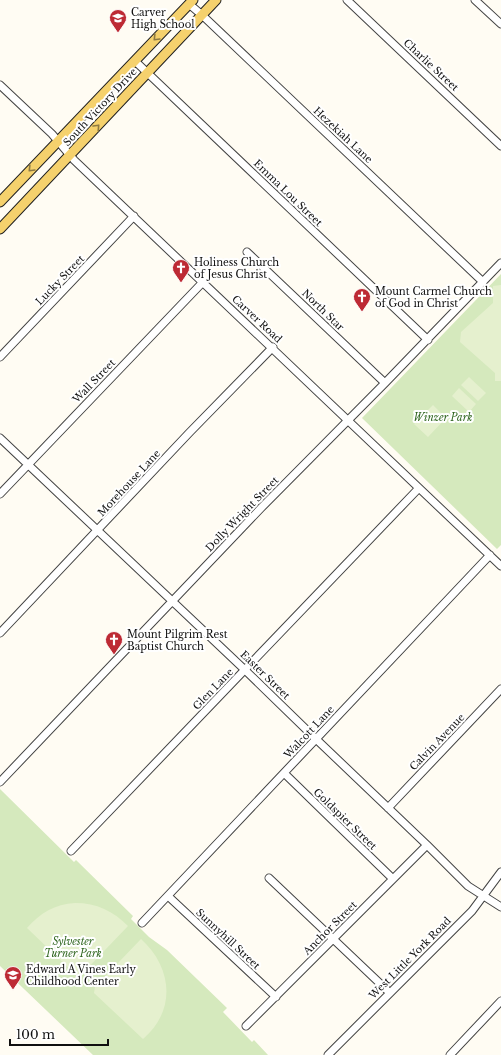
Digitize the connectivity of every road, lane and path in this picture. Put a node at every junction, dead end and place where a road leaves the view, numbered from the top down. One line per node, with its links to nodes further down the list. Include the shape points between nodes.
1 (216, 0): 5 (main road, South Victory Drive)
2 (347, 0): 11 (street, Charlie Street)
3 (475, 0): 6 (street)
4 (191, 2): 5 (street, Hezekiah Lane); 7 (main road, South Victory Drive, one-way to 7)
5 (202, 15): 8 (main road, South Victory Drive); 19 (street, Hezekiah Lane)
6 (501, 24)
7 (135, 61): 8 (street, Emma Lou Street); 10 (main road, South Victory Drive)
8 (147, 73): 12 (main road, South Victory Drive, one-way to 8); 20 (street, Emma Lou Street)
9 (0, 85): 10 (street, Carver Road)
10 (58, 141): 12 (street, Carver Road); 13 (main road, South Victory Drive, one-way to 13)
11 (501, 146)
12 (70, 155): 14 (street, Carver Road); 15 (main road, South Victory Drive)
13 (0, 202)
14 (134, 216): 18 (street, Carver Road); 22 (street, Lucky Street)
15 (0, 229)
16 (247, 252): 23 (street, North Star)
17 (501, 263): 19 (street, Dolly Wright Street)
18 (203, 282): 21 (street, Carver Road); 26 (street, Wall Street)
19 (483, 282): 20 (street, Dolly Wright Street)
20 (428, 340): 23 (street, Dolly Wright Street)
21 (273, 347): 24 (street, Carver Road); 29 (street, Morehouse Lane)
22 (0, 357)
23 (385, 383): 24 (street, Dolly Wright Street)
24 (349, 421): 27 (street, Carver Road); 32 (street, Dolly Wright Street, via 261,508)
25 (0, 438): 26 (street, Easter Street)
26 (28, 465): 28 (street, Wall Street); 29 (street, Easter Street)
27 (419, 488): 30 (street, Carver Road); 34 (street, Glen Lane)
28 (0, 494)
29 (98, 530): 32 (street, Easter Street); 33 (street, Morehouse Lane)
30 (490, 555): 31 (street, Carver Road); 36 (street, Walcott Lane)
31 (501, 566)
32 (172, 602): 34 (street, Easter Street); 38 (street, Dolly Wright Street)
33 (0, 633)
34 (245, 670): 36 (street, Easter Street); 41 (street, Glen Lane)
35 (501, 689): 39 (street, Calvin Avenue)
36 (316, 739): 37 (street, Walcott Lane); 39 (street, Easter Street)
37 (284, 773): 44 (street, Goldspier Street); 45 (street, Walcott Lane)
38 (0, 782)
39 (388, 808): 40 (street, Easter Street)
40 (427, 845): 44 (street, Anchor Street); 46 (street, Easter Street, via 468,886)
41 (71, 851)
42 (501, 872): 46 (street, West Little York Road)
43 (269, 878): 49 (street)
44 (393, 879): 49 (street, Anchor Street)
45 (168, 896): 48 (street, Walcott Lane); 51 (street, Sunnyhill Street)
46 (483, 897): 47 (street, Easter Street); 50 (street, West Little York Road)
47 (501, 907)
48 (142, 923)
49 (333, 939): 50 (street); 51 (street, Anchor Street)
50 (390, 992): 54 (street, West Little York Road)
51 (276, 997): 53 (street, Anchor Street)
52 (501, 1001): 55 (street)
53 (246, 1026)
54 (328, 1055)
55 (450, 1055)

